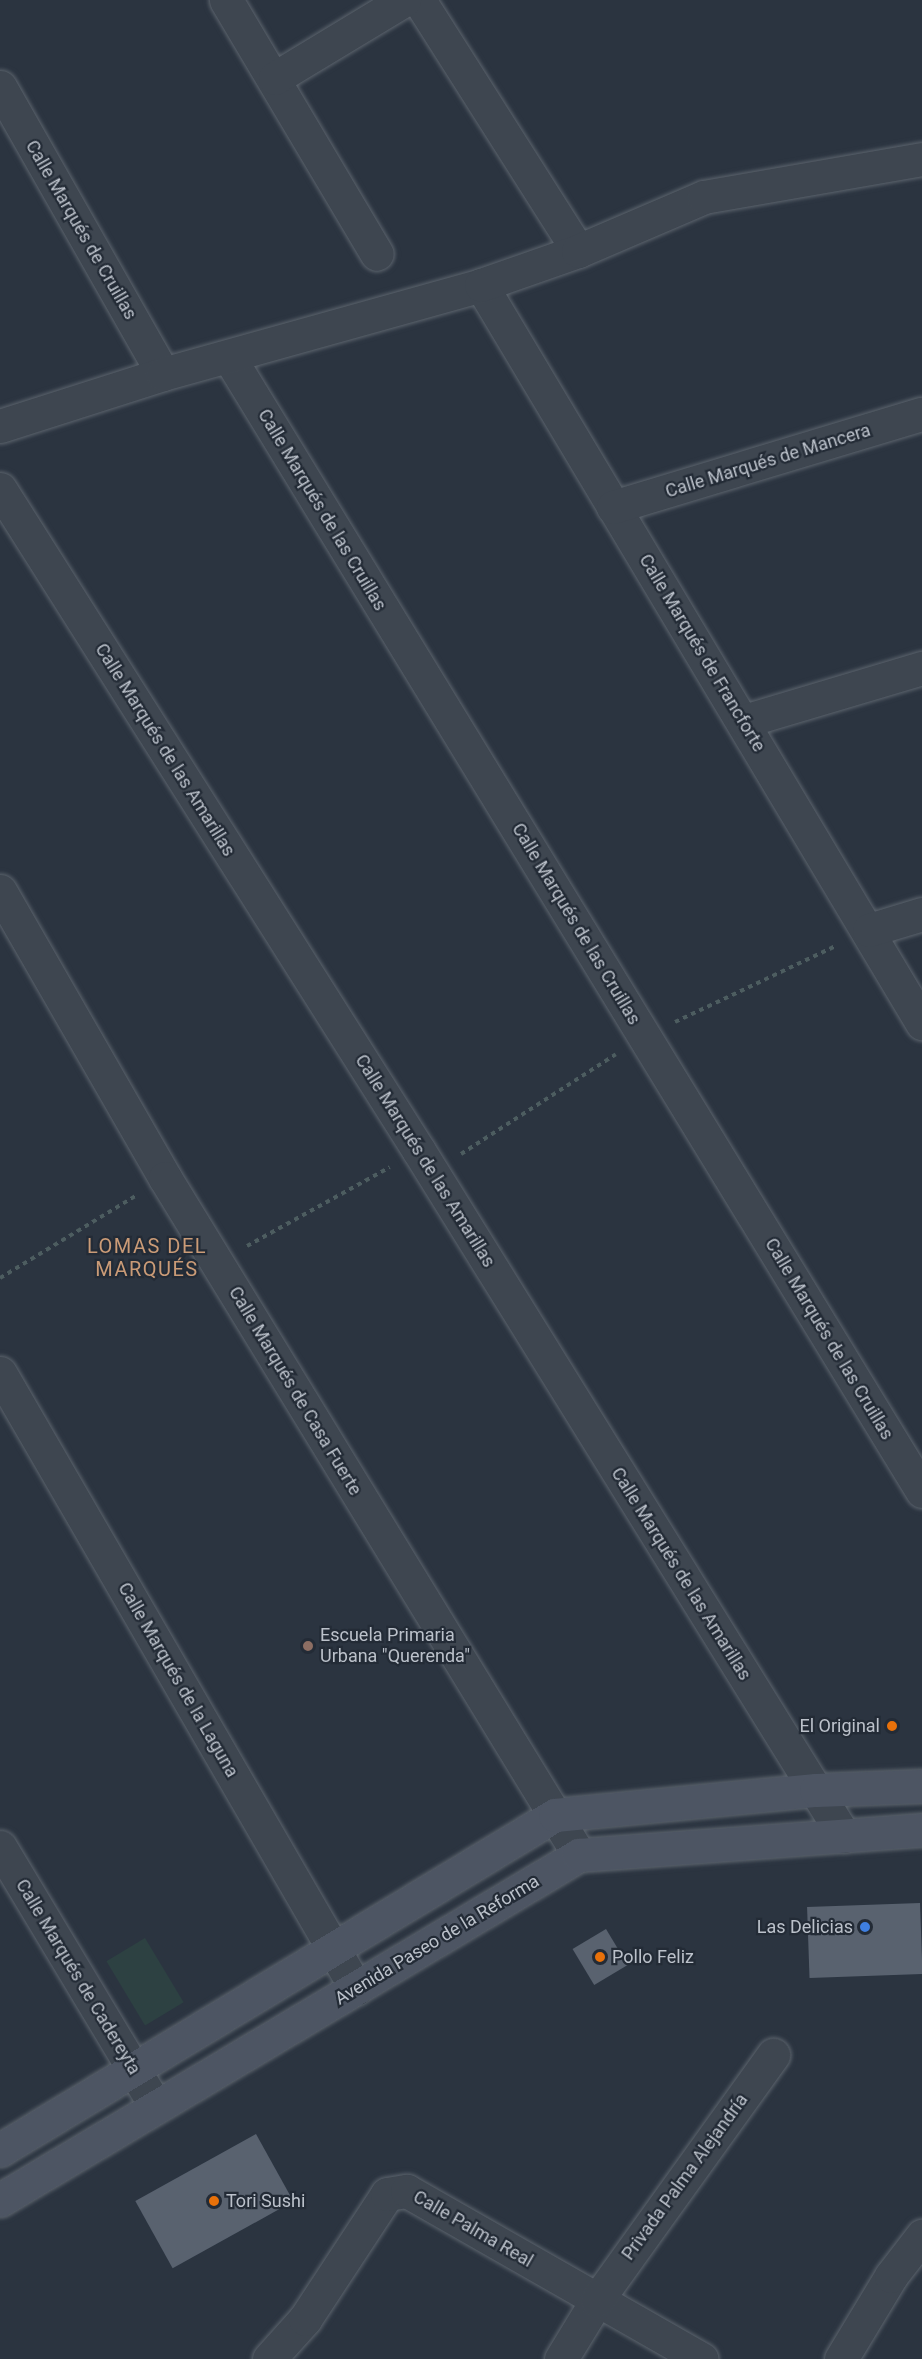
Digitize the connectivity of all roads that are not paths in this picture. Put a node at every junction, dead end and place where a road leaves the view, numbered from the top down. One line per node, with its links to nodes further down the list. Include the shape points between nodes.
1 (226, 0): 4 (street)
2 (404, 0): 4 (street)
3 (419, 0): 7 (street)
4 (275, 78): 8 (street)
5 (0, 87): 11 (street, Calle Marqués de Cruillas)
6 (922, 159): 7 (street, via 704,197)
7 (578, 251): 9 (street)
8 (377, 254)
9 (481, 285): 10 (street); 15 (street, Calle Marqués de Francforte)
10 (229, 357): 11 (street); 23 (street, Calle Marqués de las Cruillas)
11 (163, 374): 13 (street)
12 (922, 414): 15 (street, Calle Marqués de Mancera)
13 (0, 426)
14 (0, 489): 25 (street, Calle Marqués de las Amarillas, via 420,1151)
15 (613, 507): 17 (street, Calle Marqués de Francforte)
16 (922, 668): 17 (street)
17 (744, 722): 20 (street, Calle Marqués de Francforte)
18 (0, 891): 26 (street, Calle Marqués de Casa Fuerte, via 165,1178)
19 (922, 914): 20 (street)
20 (869, 930): 21 (street, Calle Marqués de Francforte)
21 (922, 1023)
22 (0, 1373): 31 (street, Calle Marqués de la Laguna)
23 (922, 1491)
24 (922, 1786): 25 (street)
25 (816, 1790): 26 (street); 28 (street, Calle Marqués de las Amarillas)
26 (555, 1815): 30 (street, Calle Marqués de Casa Fuerte); 31 (street)
27 (922, 1830): 28 (street, Avenida Paseo de la Reforma)
28 (844, 1836): 30 (street, Avenida Paseo de la Reforma)
29 (0, 1847): 34 (street, Calle Marqués de Cadereyta)
30 (579, 1855): 32 (street, Avenida Paseo de la Reforma)
31 (333, 1950): 32 (street, Calle Marqués de la Laguna); 34 (street)
32 (356, 1988): 35 (street, Avenida Paseo de la Reforma)
33 (773, 2055): 39 (street, Privada Palma Alejandría)
34 (133, 2068): 35 (street, Calle Marqués de Cadereyta); 36 (street)
35 (156, 2107): 37 (street, Avenida Paseo de la Reforma)
36 (0, 2150)
37 (0, 2200)
38 (922, 2236): 43 (street, via 891,2276)
39 (597, 2300): 40 (street, Calle Palma Real, via 407,2191 387,2194 305,2319); 41 (street, Privada Palma Alejandría); 42 (street, Calle Palma Real)
40 (269, 2359)
41 (561, 2359)
42 (702, 2359)
43 (841, 2359)

